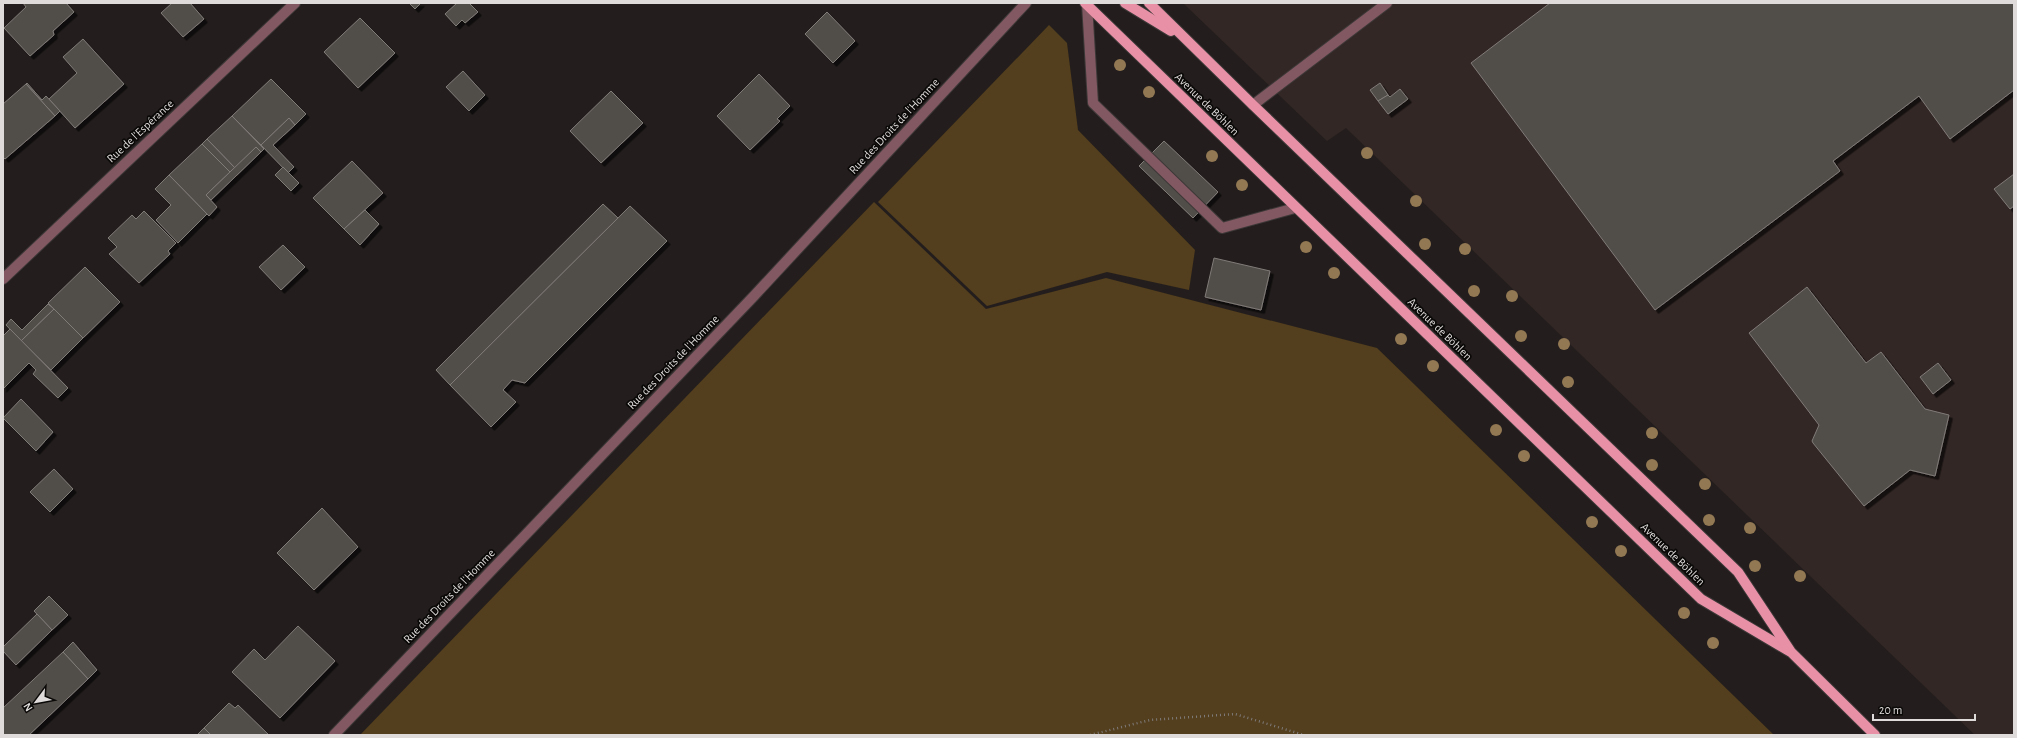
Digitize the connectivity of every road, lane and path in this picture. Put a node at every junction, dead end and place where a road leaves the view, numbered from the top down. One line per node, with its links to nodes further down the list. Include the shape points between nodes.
1 (295, 3): 10 (street, Rue de l'Espérance)
2 (1026, 3): 12 (street, Rue des Droits de l'Homme, via 754,297)
3 (1087, 3): 9 (main road, Avenue de Böhlen); 9 (street, via 1093,103 1099,109 1222,228)
4 (1125, 3): 7 (main road, Avenue de Böhlen)
5 (1149, 3): 7 (main road, Avenue de Böhlen)
6 (1387, 3): 8 (street)
7 (1186, 40): 8 (main road, Avenue de Böhlen)
8 (1253, 105): 11 (main road, Avenue de Böhlen, via 1738,572)
9 (1295, 208): 11 (main road, Avenue de Böhlen, via 1701,599)
10 (3, 279)
11 (1791, 652): 15 (main road, Avenue de Böhlen)
12 (334, 735)
13 (1090, 735): 14 (path, via 1150,720 1236,714)
14 (1304, 735)
15 (1875, 735)

